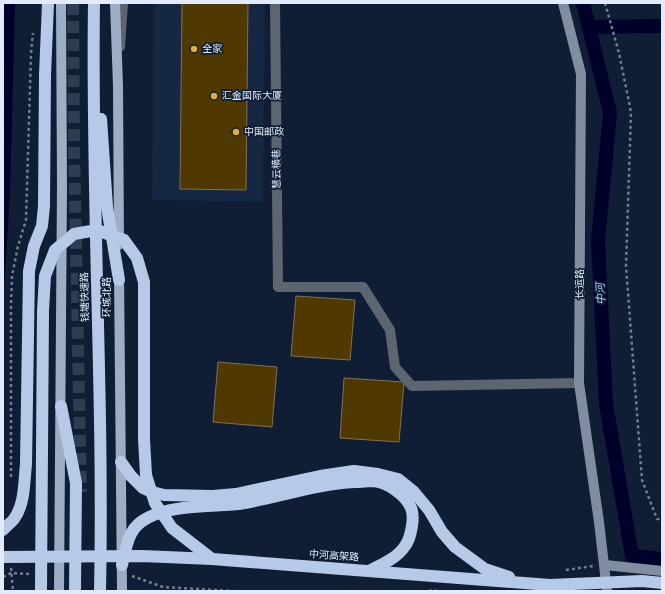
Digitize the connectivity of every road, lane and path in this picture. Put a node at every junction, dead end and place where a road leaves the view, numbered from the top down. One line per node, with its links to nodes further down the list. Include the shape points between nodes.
1 (48, 3): 19 (highway, via 44,206 42,226 34,246 29,271 24,489 14,518)
2 (61, 3): 15 (main road)
3 (94, 3): 9 (highway, 钱塘快速路)
4 (115, 3): 11 (main road, 环城北路)
5 (124, 3): 11 (lane)
6 (275, 3): 13 (street, 慧云横巷, via 278,286 363,287 390,330 395,367 412,386)
7 (563, 3): 13 (street, 长运路, via 581,74)
8 (605, 3): 18 (path, via 619,52 631,112 626,266 642,480 656,519)
9 (93, 17): 12 (highway, via 107,207); 32 (highway, 钱塘快速路, via 93,129 102,520)
10 (33, 32): 14 (path, via 26,220 12,276)
11 (118, 86): 12 (main road, 环城北路)
12 (119, 280): 16 (main road, 环城北路)
13 (579, 383): 23 (street, 长运路)
14 (11, 395)
15 (61, 406): 30 (main road); 31 (highway, via 76,483)
16 (121, 462): 17 (highway, via 143,488); 22 (main road, 环城北路)
17 (195, 502): 22 (highway, via 140,522 131,531); 24 (highway, via 239,504 340,483 374,481 390,487 402,496 411,509 412,528 406,545 392,558); 26 (highway, via 213,496 236,494 354,471 398,478 424,504 454,547 486,569)
18 (662, 519)
19 (3, 530)
20 (3, 557): 21 (highway, 中河高架路, via 142,556)
21 (212, 559): 24 (highway, 中河高架路); 29 (highway, via 172,528 155,503 146,475 144,282 137,258 124,240 97,230 74,234 55,250 45,276)
22 (122, 565): 33 (main road, 环城北路)
23 (605, 565): 25 (street); 35 (street, 长运路)
24 (371, 570): 26 (highway, 中河高架路)
25 (662, 571)
26 (525, 583): 28 (highway, 中河高架路)
27 (662, 583): 28 (highway, 中河高架路, via 642,581)
28 (550, 585): 34 (highway)
29 (41, 591)
30 (59, 591)
31 (76, 591)
32 (100, 591)
33 (122, 591)
34 (583, 591)
35 (607, 591)

